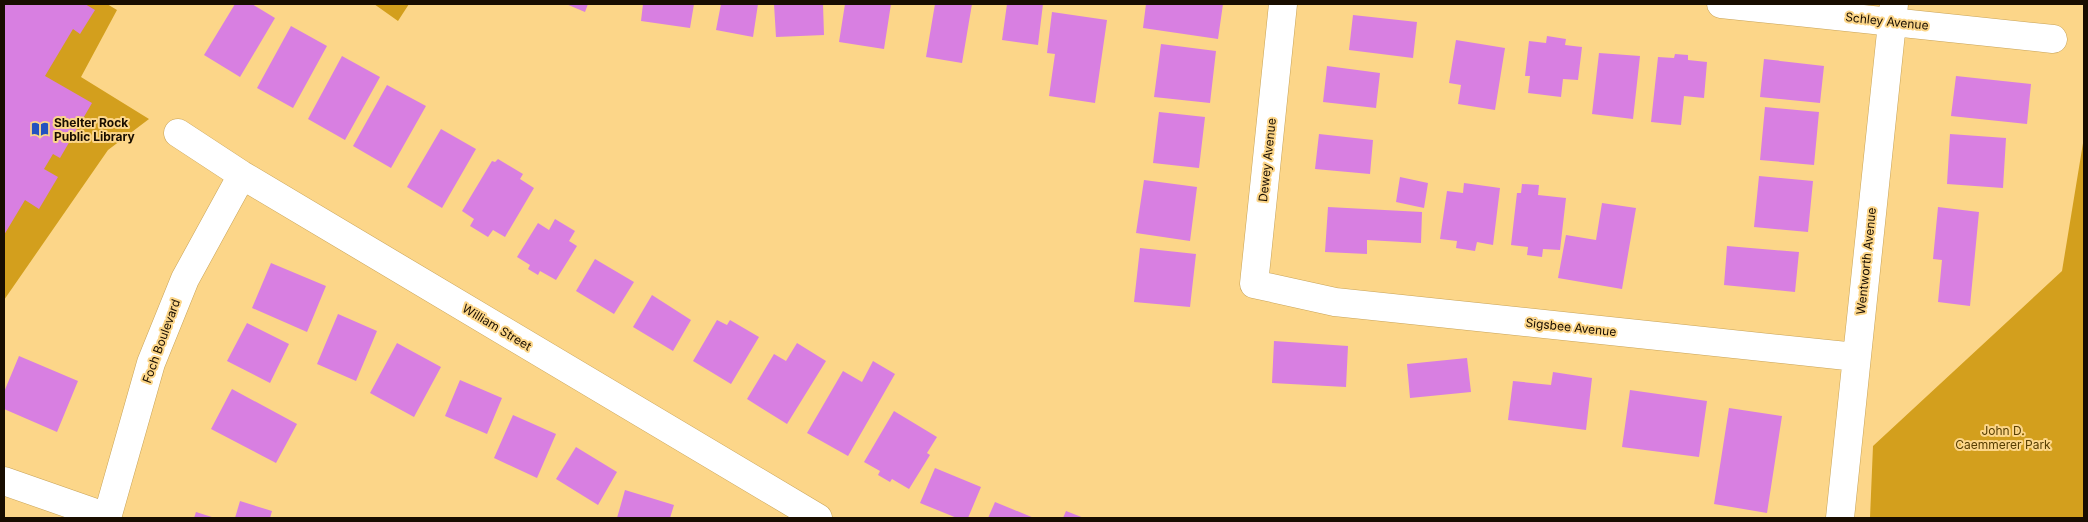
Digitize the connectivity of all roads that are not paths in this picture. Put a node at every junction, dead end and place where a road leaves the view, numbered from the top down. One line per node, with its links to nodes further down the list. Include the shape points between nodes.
1 (1284, 4): 7 (street, Dewey Avenue, via 1254,284)
2 (1721, 4): 3 (street, Schley Avenue)
3 (1893, 13): 4 (street, Schley Avenue); 8 (street, Wentworth Avenue)
4 (2053, 39)
5 (178, 133): 6 (street, William Street)
6 (242, 175): 10 (street, Foch Boulevard, via 185,279 151,363); 11 (street, William Street)
7 (1286, 291): 8 (street, Sigsbee Avenue, via 1335,302)
8 (1856, 357): 12 (street, Wentworth Avenue)
9 (4, 481): 10 (street)
10 (107, 518)
11 (818, 518)
12 (1840, 518)

